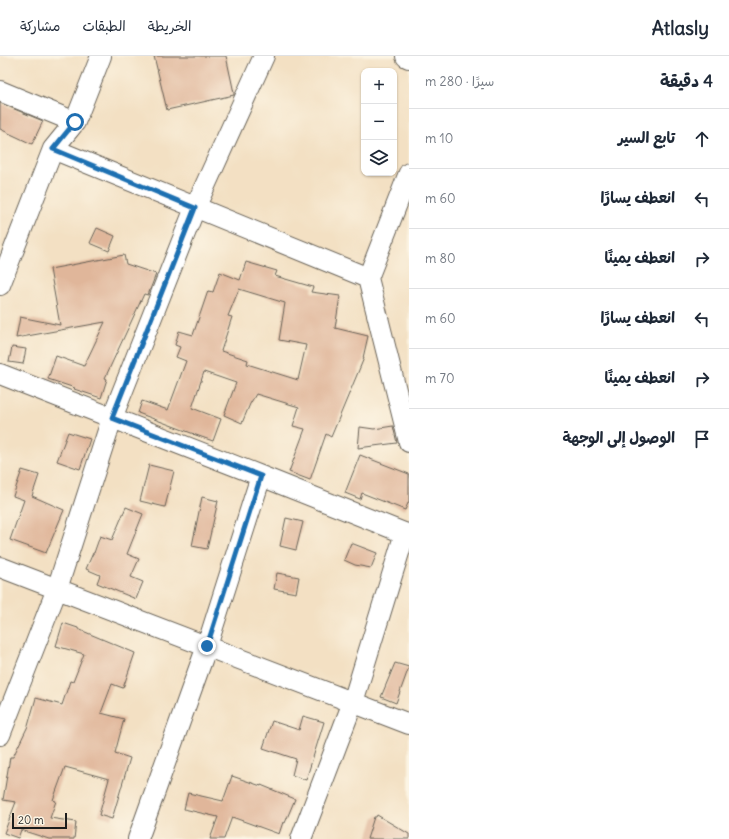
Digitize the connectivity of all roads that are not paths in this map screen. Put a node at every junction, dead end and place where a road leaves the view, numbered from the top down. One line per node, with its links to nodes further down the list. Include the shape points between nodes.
1 (101, 56): 4 (street)
2 (264, 56): 7 (street)
3 (0, 90): 4 (street)
4 (75, 122): 5 (street)
5 (53, 149): 7 (street); 9 (street)
6 (409, 173): 8 (street)
7 (195, 208): 8 (street); 11 (street)
8 (368, 278): 12 (street)
9 (0, 285)
10 (0, 374): 11 (street)
11 (112, 418): 13 (street); 16 (street)
12 (409, 442)
13 (261, 476): 14 (street); 17 (street)
14 (407, 534): 18 (street)
15 (0, 567): 16 (street)
16 (57, 589): 17 (street); 20 (street)
17 (207, 646): 18 (street); 21 (street)
18 (353, 702): 19 (street); 22 (street)
19 (409, 724)
20 (0, 735)
21 (138, 839)
22 (301, 839)

